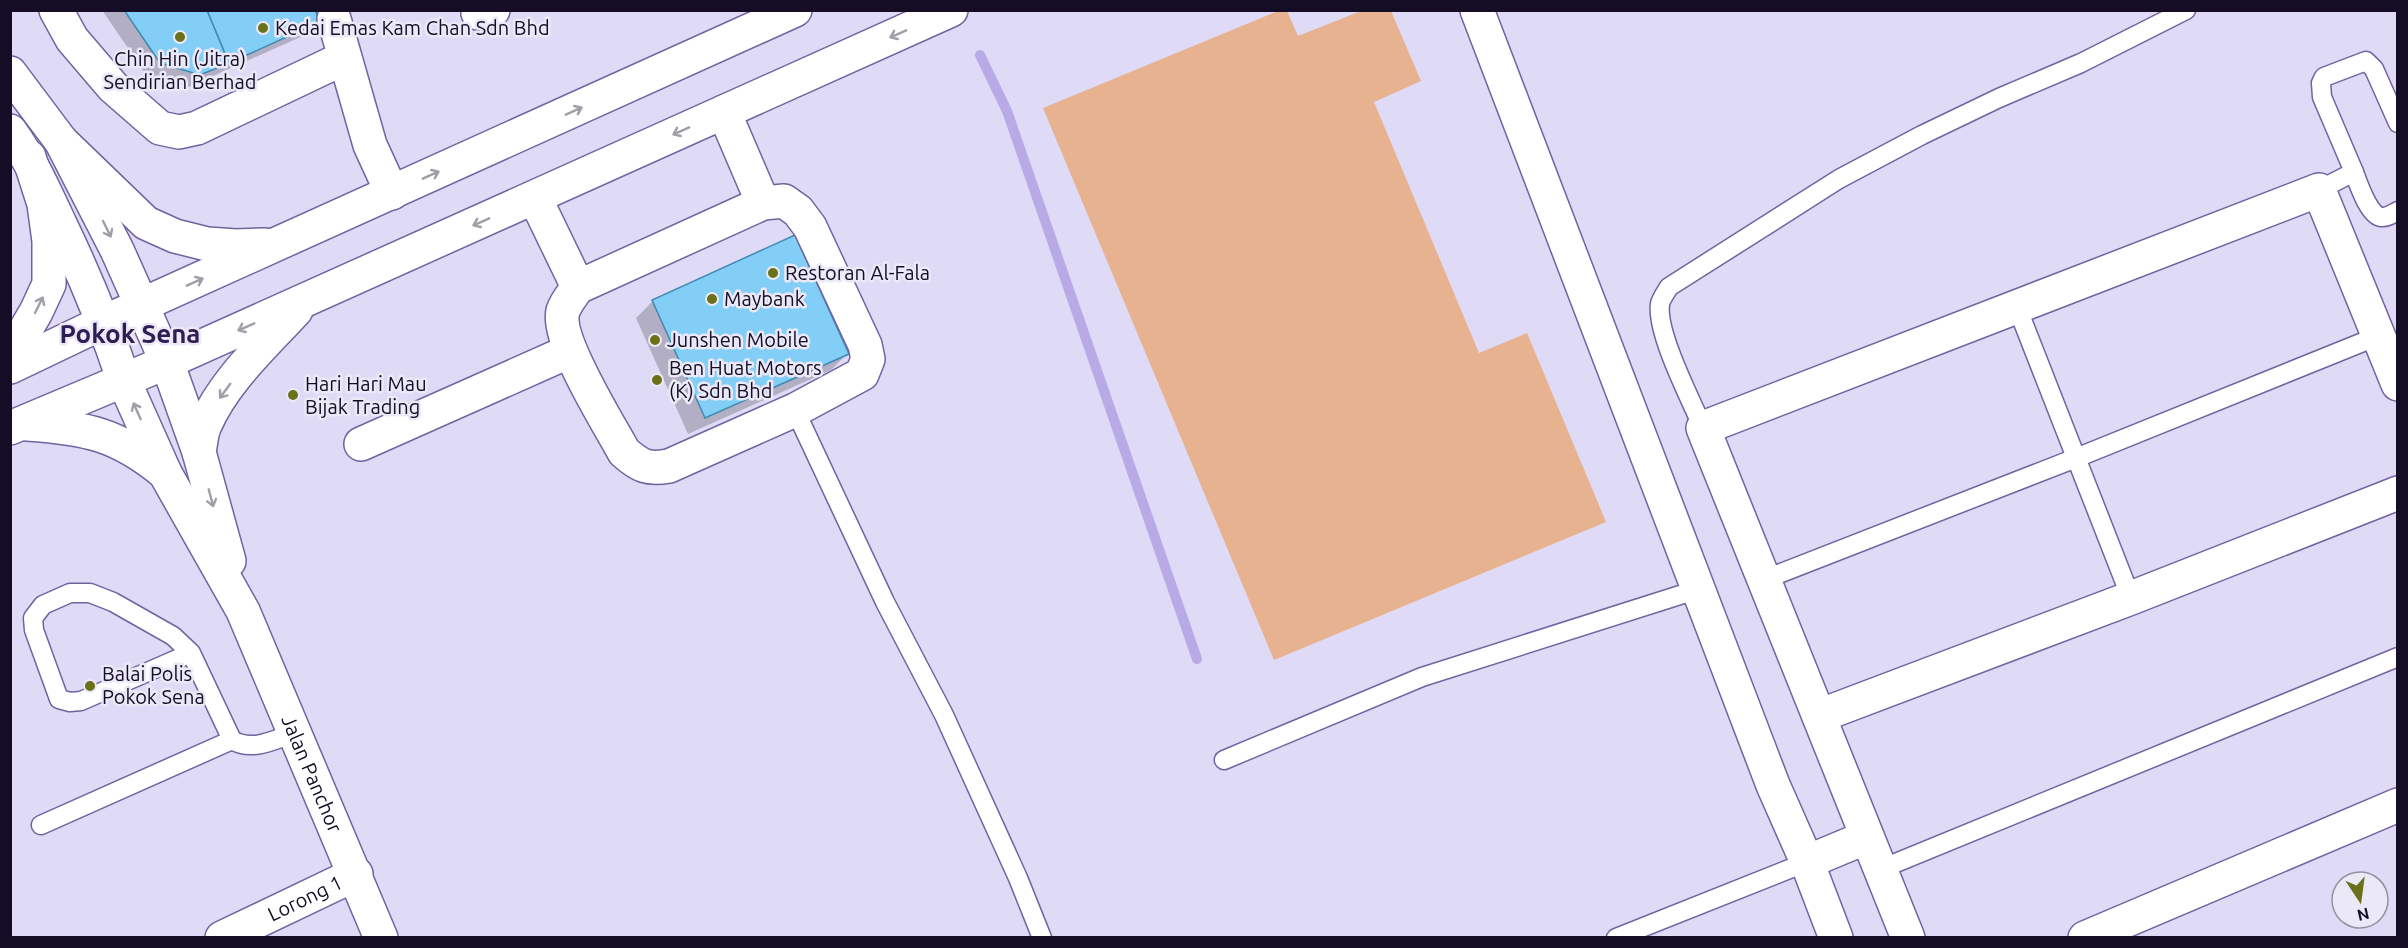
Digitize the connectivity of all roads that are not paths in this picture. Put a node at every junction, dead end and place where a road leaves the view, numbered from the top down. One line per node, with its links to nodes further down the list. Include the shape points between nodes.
1 (56, 10): 8 (main road, via 72,39 113,87 160,128 179,132 197,128)
2 (795, 10): 7 (main road)
3 (951, 10): 10 (main road, one-way to 10)
4 (1477, 10): 43 (main road)
5 (2186, 10): 36 (lane, via 1922,135 1839,179 1669,287 1660,303 1661,322)
6 (332, 15): 8 (main road)
7 (760, 18): 17 (main road, one-way to 7)
8 (344, 58): 17 (main road, via 370,146)
9 (10, 73): 13 (main road)
10 (724, 112): 18 (main road, one-way to 18); 19 (main road)
11 (2397, 123): 15 (lane, via 2371,64 2366,62 2324,77 2322,97)
12 (10, 131): 14 (main road)
13 (61, 141): 21 (main road, via 146,223 207,244); 24 (main road, one-way to 24)
14 (29, 158): 26 (main road); 29 (main road, one-way to 14, via 49,284 44,204)
15 (2354, 172): 16 (lane); 20 (lane, via 2368,205 2378,216)
16 (2319, 190): 25 (main road); 27 (main road)
17 (392, 193): 21 (main road)
18 (535, 198): 22 (main road); 23 (main road, one-way to 23)
19 (763, 203): 22 (main road); 34 (main road, via 784,201 810,226 868,359 862,374)
20 (2397, 211)
21 (278, 244): 24 (main road, one-way to 21)
22 (578, 287): 28 (main road, via 563,311 562,324)
23 (306, 300): 30 (main road, one-way to 30); 38 (main road, one-way to 38, via 215,406 204,427)
24 (142, 306): 26 (main road); 30 (main road)
25 (2017, 307): 36 (main road); 39 (lane)
26 (104, 322): 31 (main road); 32 (main road)
27 (2378, 336): 33 (main road); 39 (lane)
28 (570, 351): 34 (main road, via 624,452 652,469 669,466); 37 (main road)
29 (10, 356)
30 (167, 362): 32 (main road); 38 (main road)
31 (10, 367)
32 (124, 381): 35 (main road); 40 (main road, one-way to 32)
33 (2397, 384)
34 (795, 410): 60 (lane, via 885,602 944,716)
35 (15, 426): 40 (main road, via 63,426 109,437)
36 (1703, 428): 42 (main road)
37 (361, 444)
38 (199, 452): 45 (main road, one-way to 45)
39 (2076, 458): 42 (lane); 44 (lane)
40 (165, 473): 45 (main road)
41 (2397, 492): 44 (main road)
42 (1763, 580): 48 (main road)
43 (1699, 589): 51 (lane, via 1422,677); 55 (main road, via 1773,785)
44 (2131, 598): 48 (main road)
45 (243, 611): 49 (main road, Jalan Panchor)
46 (191, 653): 46 (lane, via 173,636 142,617 90,593 70,593 43,605 33,618 59,699 69,702 81,701); 50 (lane)
47 (2397, 657): 56 (lane)
48 (1819, 716): 54 (main road)
49 (294, 733): 50 (lane, via 258,745 240,745); 57 (main road, Jalan Panchor)
50 (232, 740): 53 (lane)
51 (1224, 759)
52 (2397, 805): 64 (main road)
53 (41, 825)
54 (1867, 837): 55 (main road); 56 (main road)
55 (1808, 862): 61 (lane); 62 (main road)
56 (1881, 869): 63 (main road)
57 (356, 874): 58 (main road, Lorong 1); 59 (main road, Jalan Panchor)
58 (222, 938)
59 (381, 938)
60 (1042, 938)
61 (1616, 938)
62 (1836, 938)
63 (1908, 938)
64 (2085, 938)

